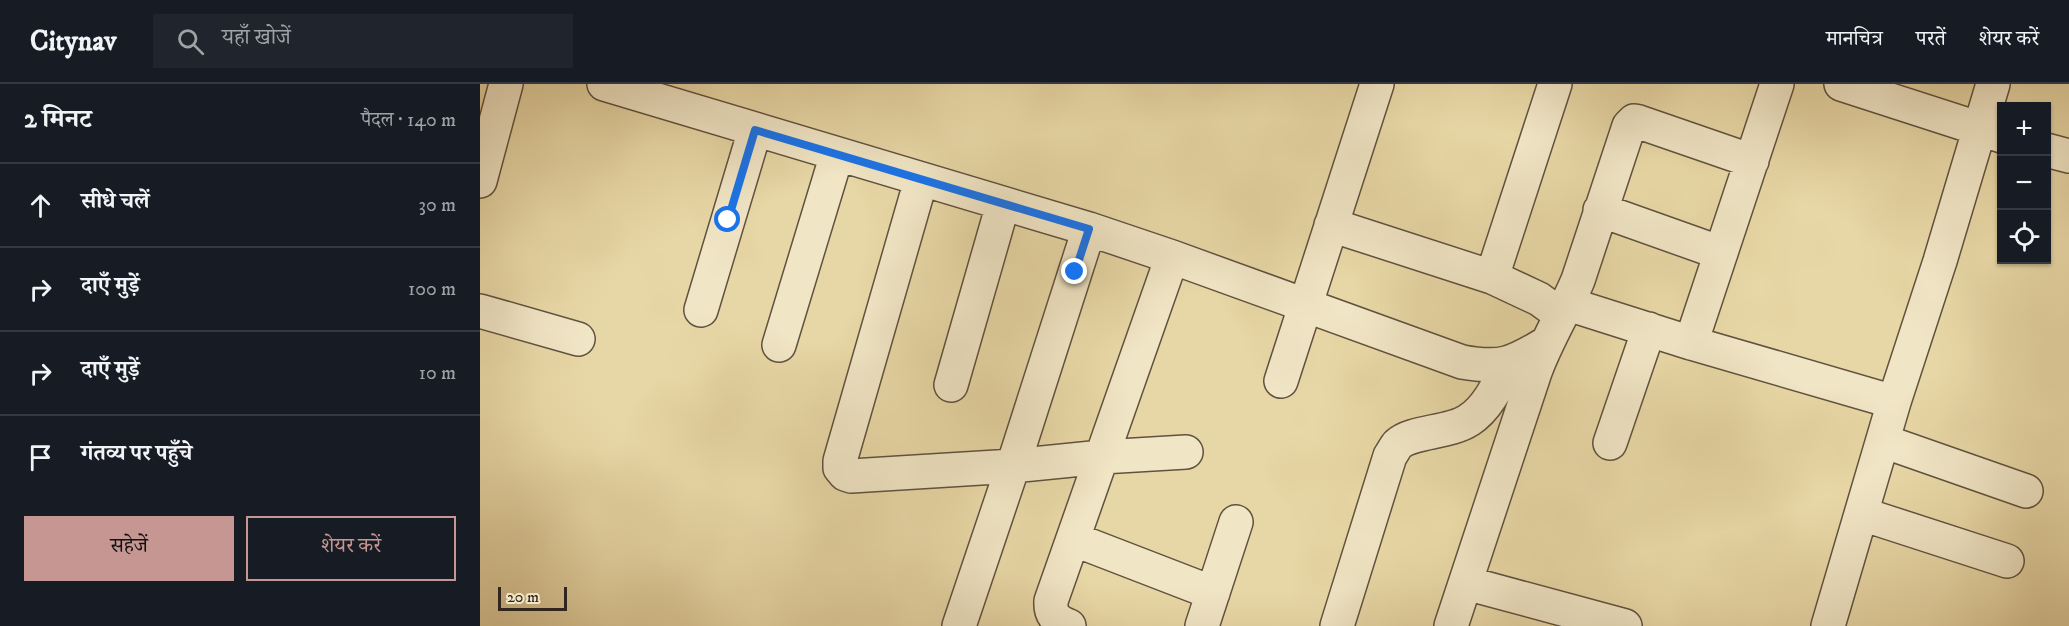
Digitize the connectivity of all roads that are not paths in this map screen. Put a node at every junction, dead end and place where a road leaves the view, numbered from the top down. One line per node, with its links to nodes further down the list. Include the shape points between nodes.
1 (506, 84): 15 (street)
2 (604, 84): 8 (street)
3 (1377, 84): 18 (street)
4 (1555, 84): 22 (street)
5 (1777, 84): 13 (street)
6 (1841, 84): 9 (street)
7 (1994, 84): 9 (street)
8 (755, 130): 11 (street); 25 (street)
9 (1991, 133): 35 (street)
10 (2051, 151): 12 (street)
11 (837, 154): 14 (street); 31 (street)
12 (2069, 156)
13 (1752, 162): 17 (street, via 1634,122 1629,126); 20 (street)
14 (921, 180): 16 (street); 40 (street, via 840,468 851,476)
15 (480, 181)
16 (1003, 204): 19 (street); 34 (street)
17 (1600, 210): 20 (street); 24 (street, via 1578,280)
18 (1331, 225): 22 (street); 23 (street)
19 (1089, 229): 21 (street); 40 (street)
20 (1721, 253): 29 (street)
21 (1172, 257): 23 (street); 39 (street)
22 (1492, 277): 24 (street)
23 (1304, 305): 32 (street, via 1462,362 1488,366); 33 (street)
24 (1564, 309): 27 (street); 30 (street)
25 (701, 310)
26 (480, 311): 28 (street)
27 (1649, 329): 29 (street); 37 (street)
28 (578, 339)
29 (1691, 343): 35 (street)
30 (1545, 344): 32 (street); 46 (street)
31 (779, 345)
32 (1509, 363): 52 (street, via 1484,405 1468,420 1407,438 1397,445 1390,456)
33 (1281, 381)
34 (951, 385)
35 (1894, 402): 36 (street)
36 (1883, 441): 41 (street); 42 (street)
37 (1610, 443)
38 (1186, 452): 39 (street)
39 (1102, 457): 40 (street); 44 (street)
40 (1013, 466): 49 (street)
41 (2026, 491)
42 (1862, 514): 45 (street); 55 (street)
43 (1236, 522): 47 (street)
44 (1073, 539): 47 (street); 50 (street, via 1051,601 1053,617)
45 (2007, 561)
46 (1466, 583): 48 (street); 53 (street)
47 (1213, 592): 51 (street)
48 (1544, 616): 54 (street)
49 (959, 626)
50 (1069, 626)
51 (1202, 626)
52 (1337, 626)
53 (1451, 626)
54 (1625, 626)
55 (1828, 626)

